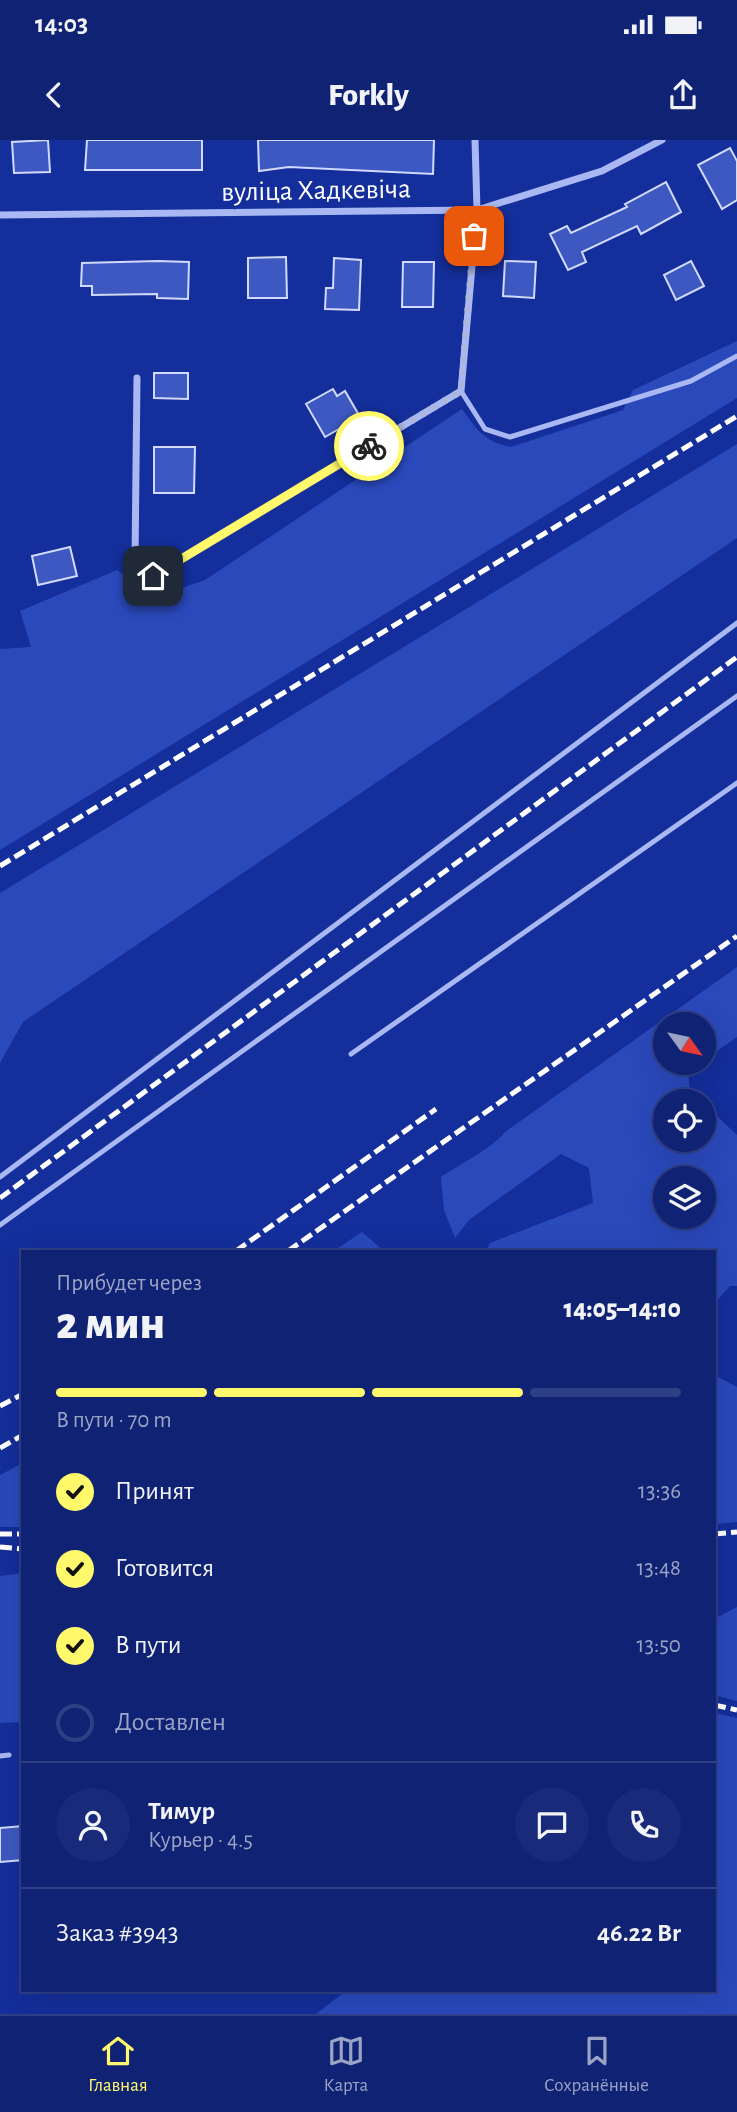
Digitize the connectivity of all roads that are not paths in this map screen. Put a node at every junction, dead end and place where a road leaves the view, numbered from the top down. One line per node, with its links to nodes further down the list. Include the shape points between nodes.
1 (475, 140): 3 (street)
2 (662, 140): 3 (street, вуліца Хадкевіча, via 602,171)
3 (477, 210): 4 (street, вуліца Хадкевіча); 7 (street)
4 (0, 215)
5 (737, 356): 7 (lane, via 691,381 510,437 485,429)
6 (137, 378): 7 (street, via 135,561 138,574 153,576)
7 (461, 391)
8 (737, 623): 12 (lane)
9 (737, 696): 13 (lane)
10 (737, 783): 11 (lane)
11 (351, 1054)
12 (0, 1177)
13 (0, 1225)
14 (0, 1755): 15 (lane)
15 (9, 1755)

